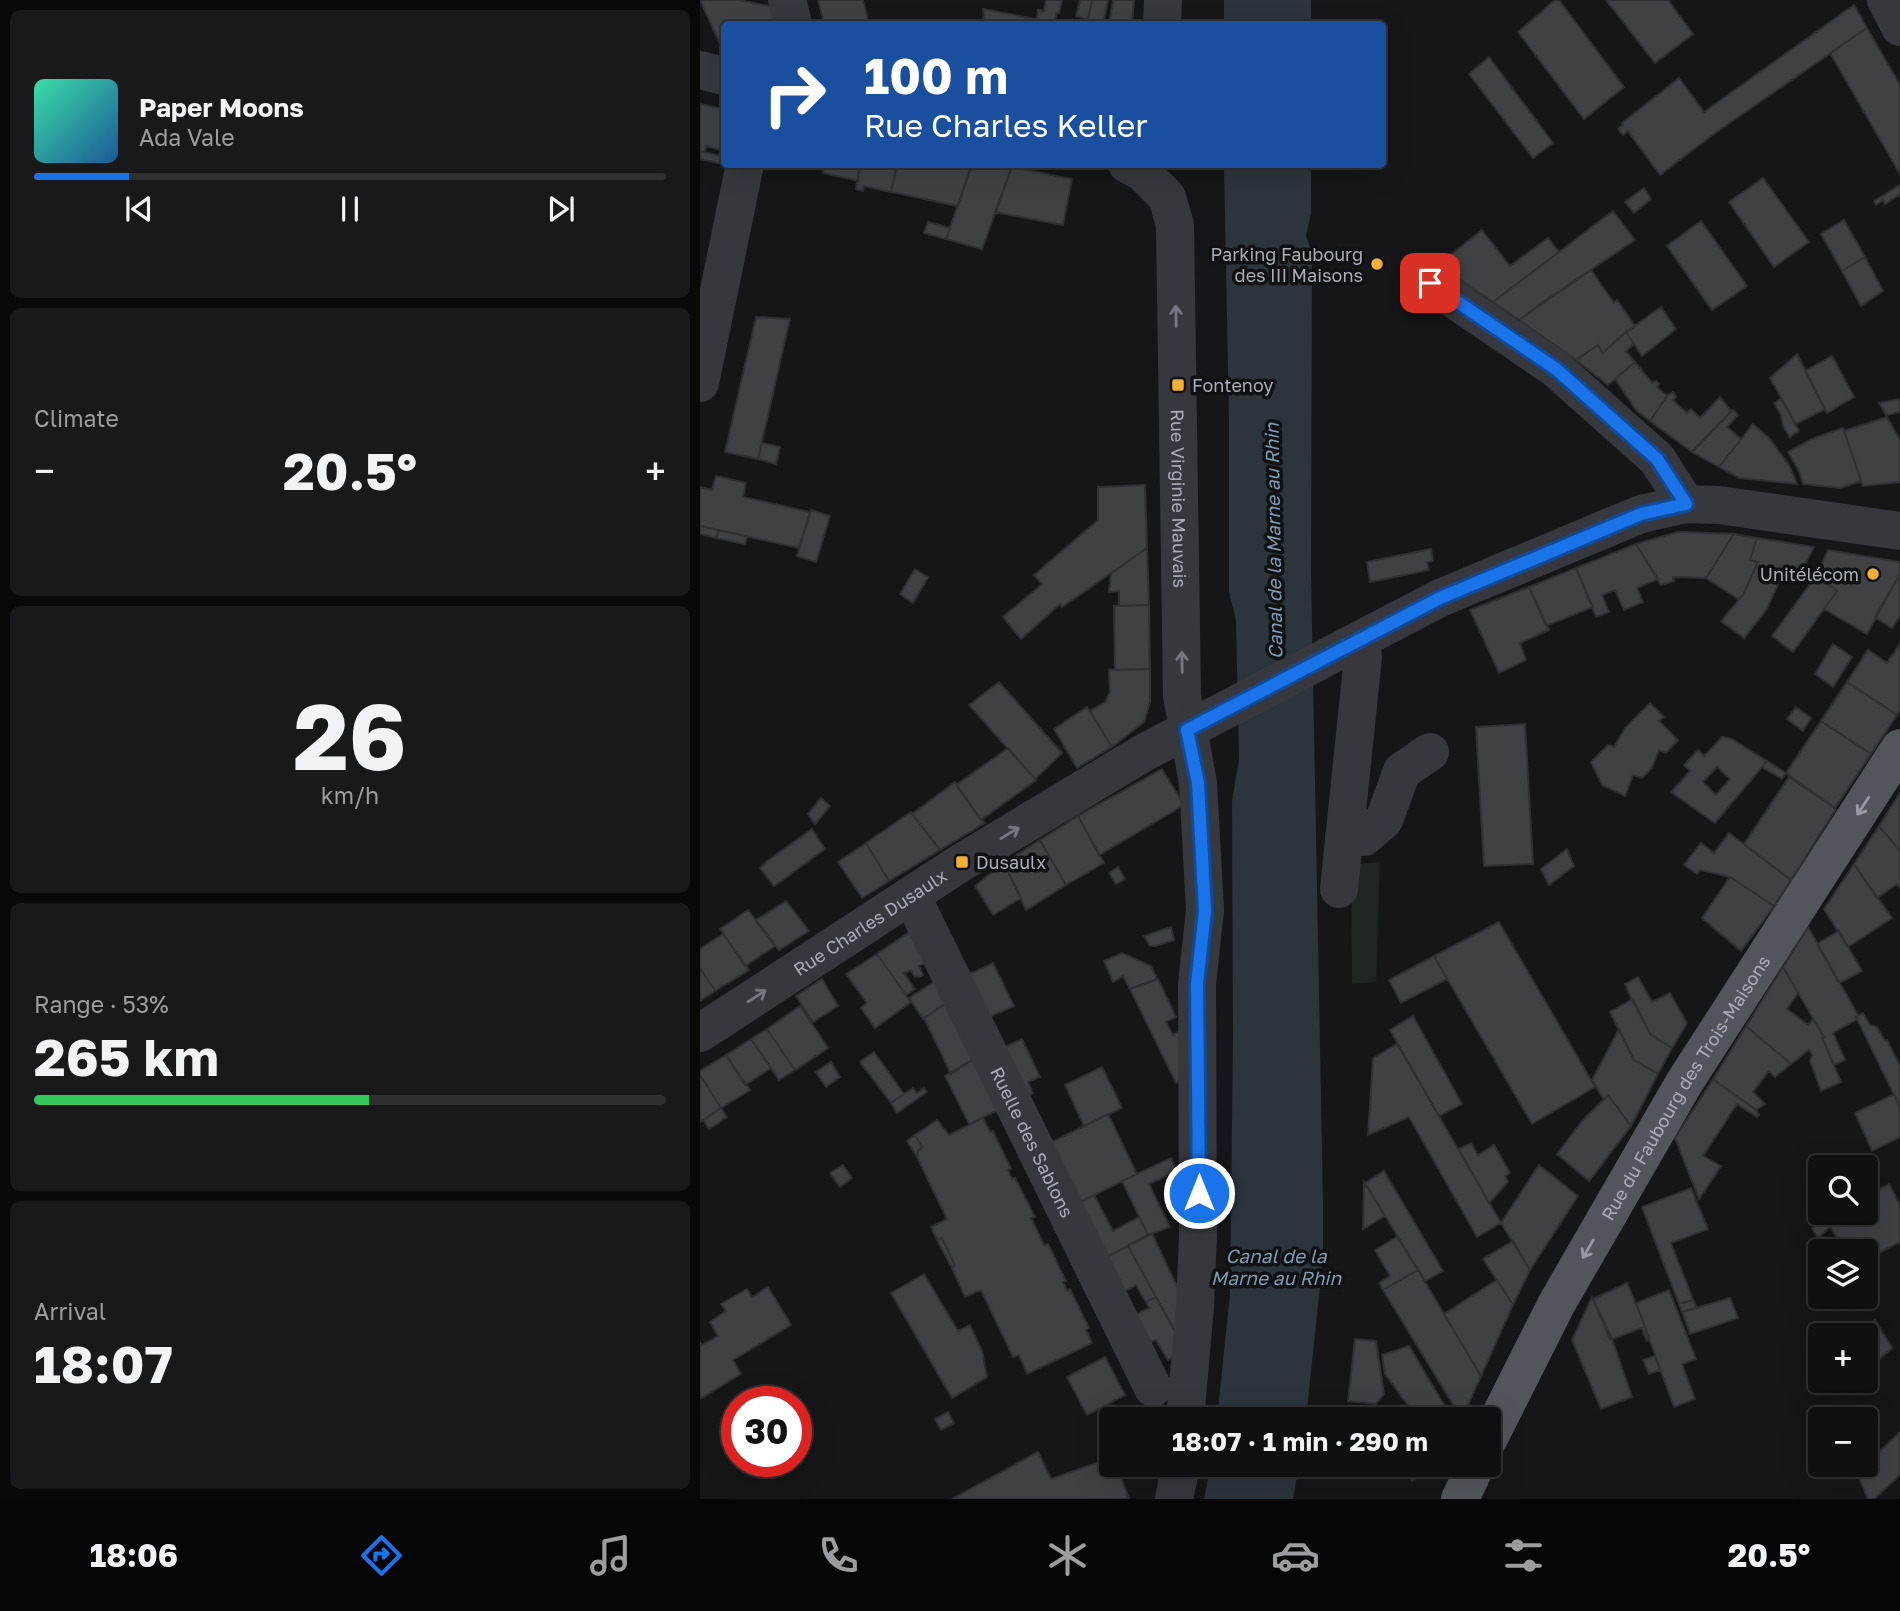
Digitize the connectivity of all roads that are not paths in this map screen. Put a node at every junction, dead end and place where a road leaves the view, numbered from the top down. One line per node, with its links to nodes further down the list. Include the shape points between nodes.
1 (787, 0): 4 (street)
2 (1163, 0): 5 (street)
3 (1886, 0): 6 (street)
4 (792, 21)
5 (1162, 21)
6 (1900, 27)
7 (700, 71): 8 (street)
8 (721, 75)
9 (1134, 168): 12 (street, Rue Virginie Mauvais, via 1167,197)
10 (1177, 168): 12 (street, Rue Virginie Mauvais)
11 (744, 169): 14 (street)
12 (1175, 225): 18 (street, Rue Virginie Mauvais, one-way to 12, via 1182,696)
13 (1430, 283): 15 (street, via 1556,369 1657,459)
14 (700, 383)
15 (1686, 504): 16 (street); 17 (street, via 1641,514 1440,598)
16 (1889, 525)
17 (1350, 647): 18 (street, Rue Charles Dusaulx); 21 (street, via 1363,657)
18 (1197, 726): 23 (street, Rue Charles Dusaulx, one-way to 18, via 1145,752); 26 (street, Rue Virginie Mauvais, via 1205,911 1197,984 1197,1260)
19 (1900, 748): 27 (main road, Rue du Faubourg des Trois-Maisons, one-way to 27, via 1684,1083 1557,1303)
20 (1430, 752): 21 (street, via 1402,771 1384,820 1364,838)
21 (1344, 837): 22 (street)
22 (1339, 889)
23 (912, 897): 24 (street, Rue Charles Dusaulx, one-way to 23); 25 (street, Ruelle des Sablons)
24 (700, 1033)
25 (1153, 1388)
26 (1186, 1407)
27 (1501, 1414)
28 (1179, 1477): 30 (street)
29 (1470, 1477): 31 (main road)
30 (1174, 1499)
31 (1460, 1499)

